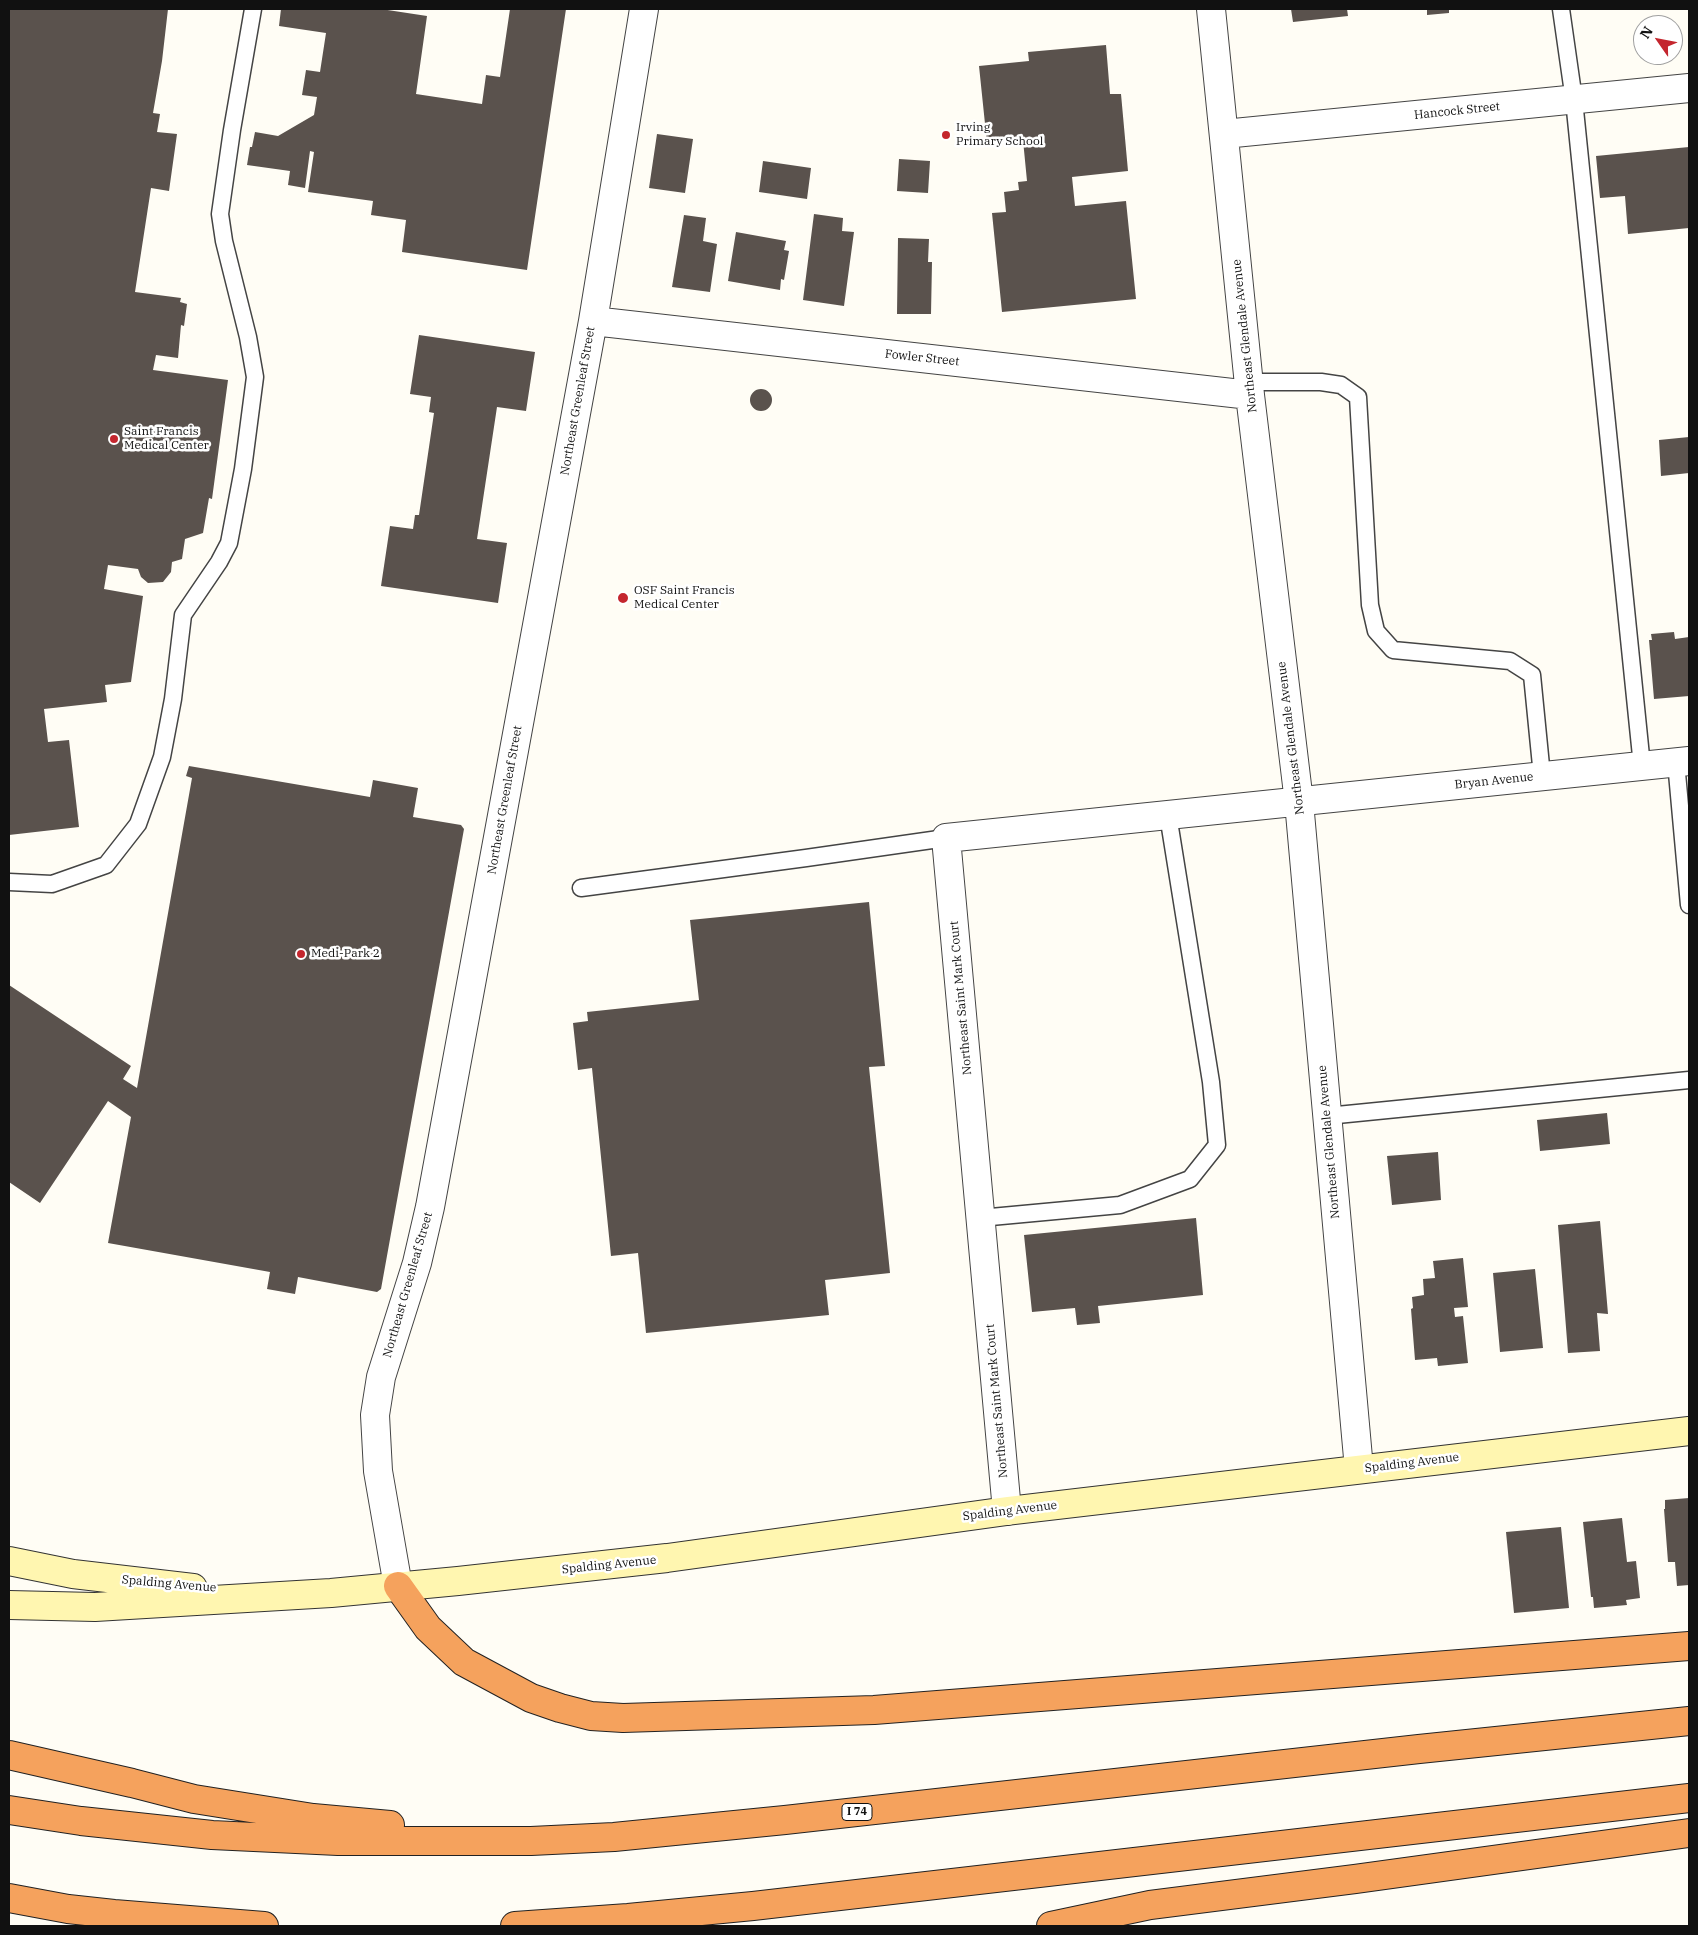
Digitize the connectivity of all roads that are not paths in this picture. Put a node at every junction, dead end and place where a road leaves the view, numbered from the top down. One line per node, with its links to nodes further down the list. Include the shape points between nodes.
1 (253, 9): 16 (lane, via 220,214 255,376 229,543 183,615 162,757 138,824 106,865 52,884)
2 (644, 9): 8 (street, Northeast Greenleaf Street)
3 (1211, 9): 7 (street, Northeast Glendale Avenue)
4 (1562, 9): 6 (lane)
5 (1689, 88): 6 (street, Hancock Street)
6 (1574, 100): 7 (street, Hancock Street); 11 (lane)
7 (1224, 134): 9 (street, Northeast Glendale Avenue)
8 (593, 321): 9 (street, Fowler Street); 26 (street, Northeast Greenleaf Street, via 430,1207 417,1263 381,1377 375,1415 378,1471)
9 (1250, 388): 12 (lane, via 1321,382 1341,385 1358,397 1370,605 1376,632 1393,650 1510,661 1532,675); 13 (street, Northeast Glendale Avenue)
10 (1683, 761): 11 (street, Bryan Avenue); 18 (lane)
11 (1642, 766): 12 (street, Bryan Avenue)
12 (1542, 776): 13 (street, Bryan Avenue)
13 (1299, 802): 14 (street); 20 (street, Northeast Glendale Avenue)
14 (1168, 815): 15 (street); 21 (lane, via 1211,1082 1217,1145 1190,1179 1120,1205)
15 (946, 838): 17 (lane); 21 (street, Northeast Saint Mark Court)
16 (9, 882)
17 (581, 888)
18 (1689, 905)
19 (1689, 1080): 20 (lane)
20 (1327, 1116): 23 (street, Northeast Glendale Avenue)
21 (980, 1218): 24 (street, Northeast Saint Mark Court)
22 (1689, 1431): 23 (main road, Spalding Avenue)
23 (1359, 1469): 24 (main road, Spalding Avenue)
24 (1007, 1511): 26 (main road, Spalding Avenue, via 667,1558)
25 (9, 1561): 27 (main road, Spalding Avenue, via 73,1574 163,1585)
26 (398, 1586): 27 (main road, Spalding Avenue); 29 (highway, via 428,1628 464,1662 532,1698 560,1708 591,1716 624,1718 874,1710)
27 (332, 1592): 28 (main road, Spalding Avenue, via 95,1607)
28 (9, 1606)
29 (1689, 1646)
30 (1689, 1721): 35 (highway, I 74)
31 (17, 1758): 35 (highway, via 132,1782 194,1799 313,1818 414,1827)
32 (1689, 1798): 36 (highway)
33 (16, 1811): 35 (highway, I 74, via 164,1830 338,1841 531,1841)
34 (1689, 1833): 41 (highway, via 1150,1905)
35 (614, 1837)
36 (1014, 1876): 39 (highway, via 744,1907); 40 (highway)
37 (9, 1898): 38 (highway, via 114,1914)
38 (264, 1926)
39 (515, 1926)
40 (667, 1926)
41 (1051, 1926)

